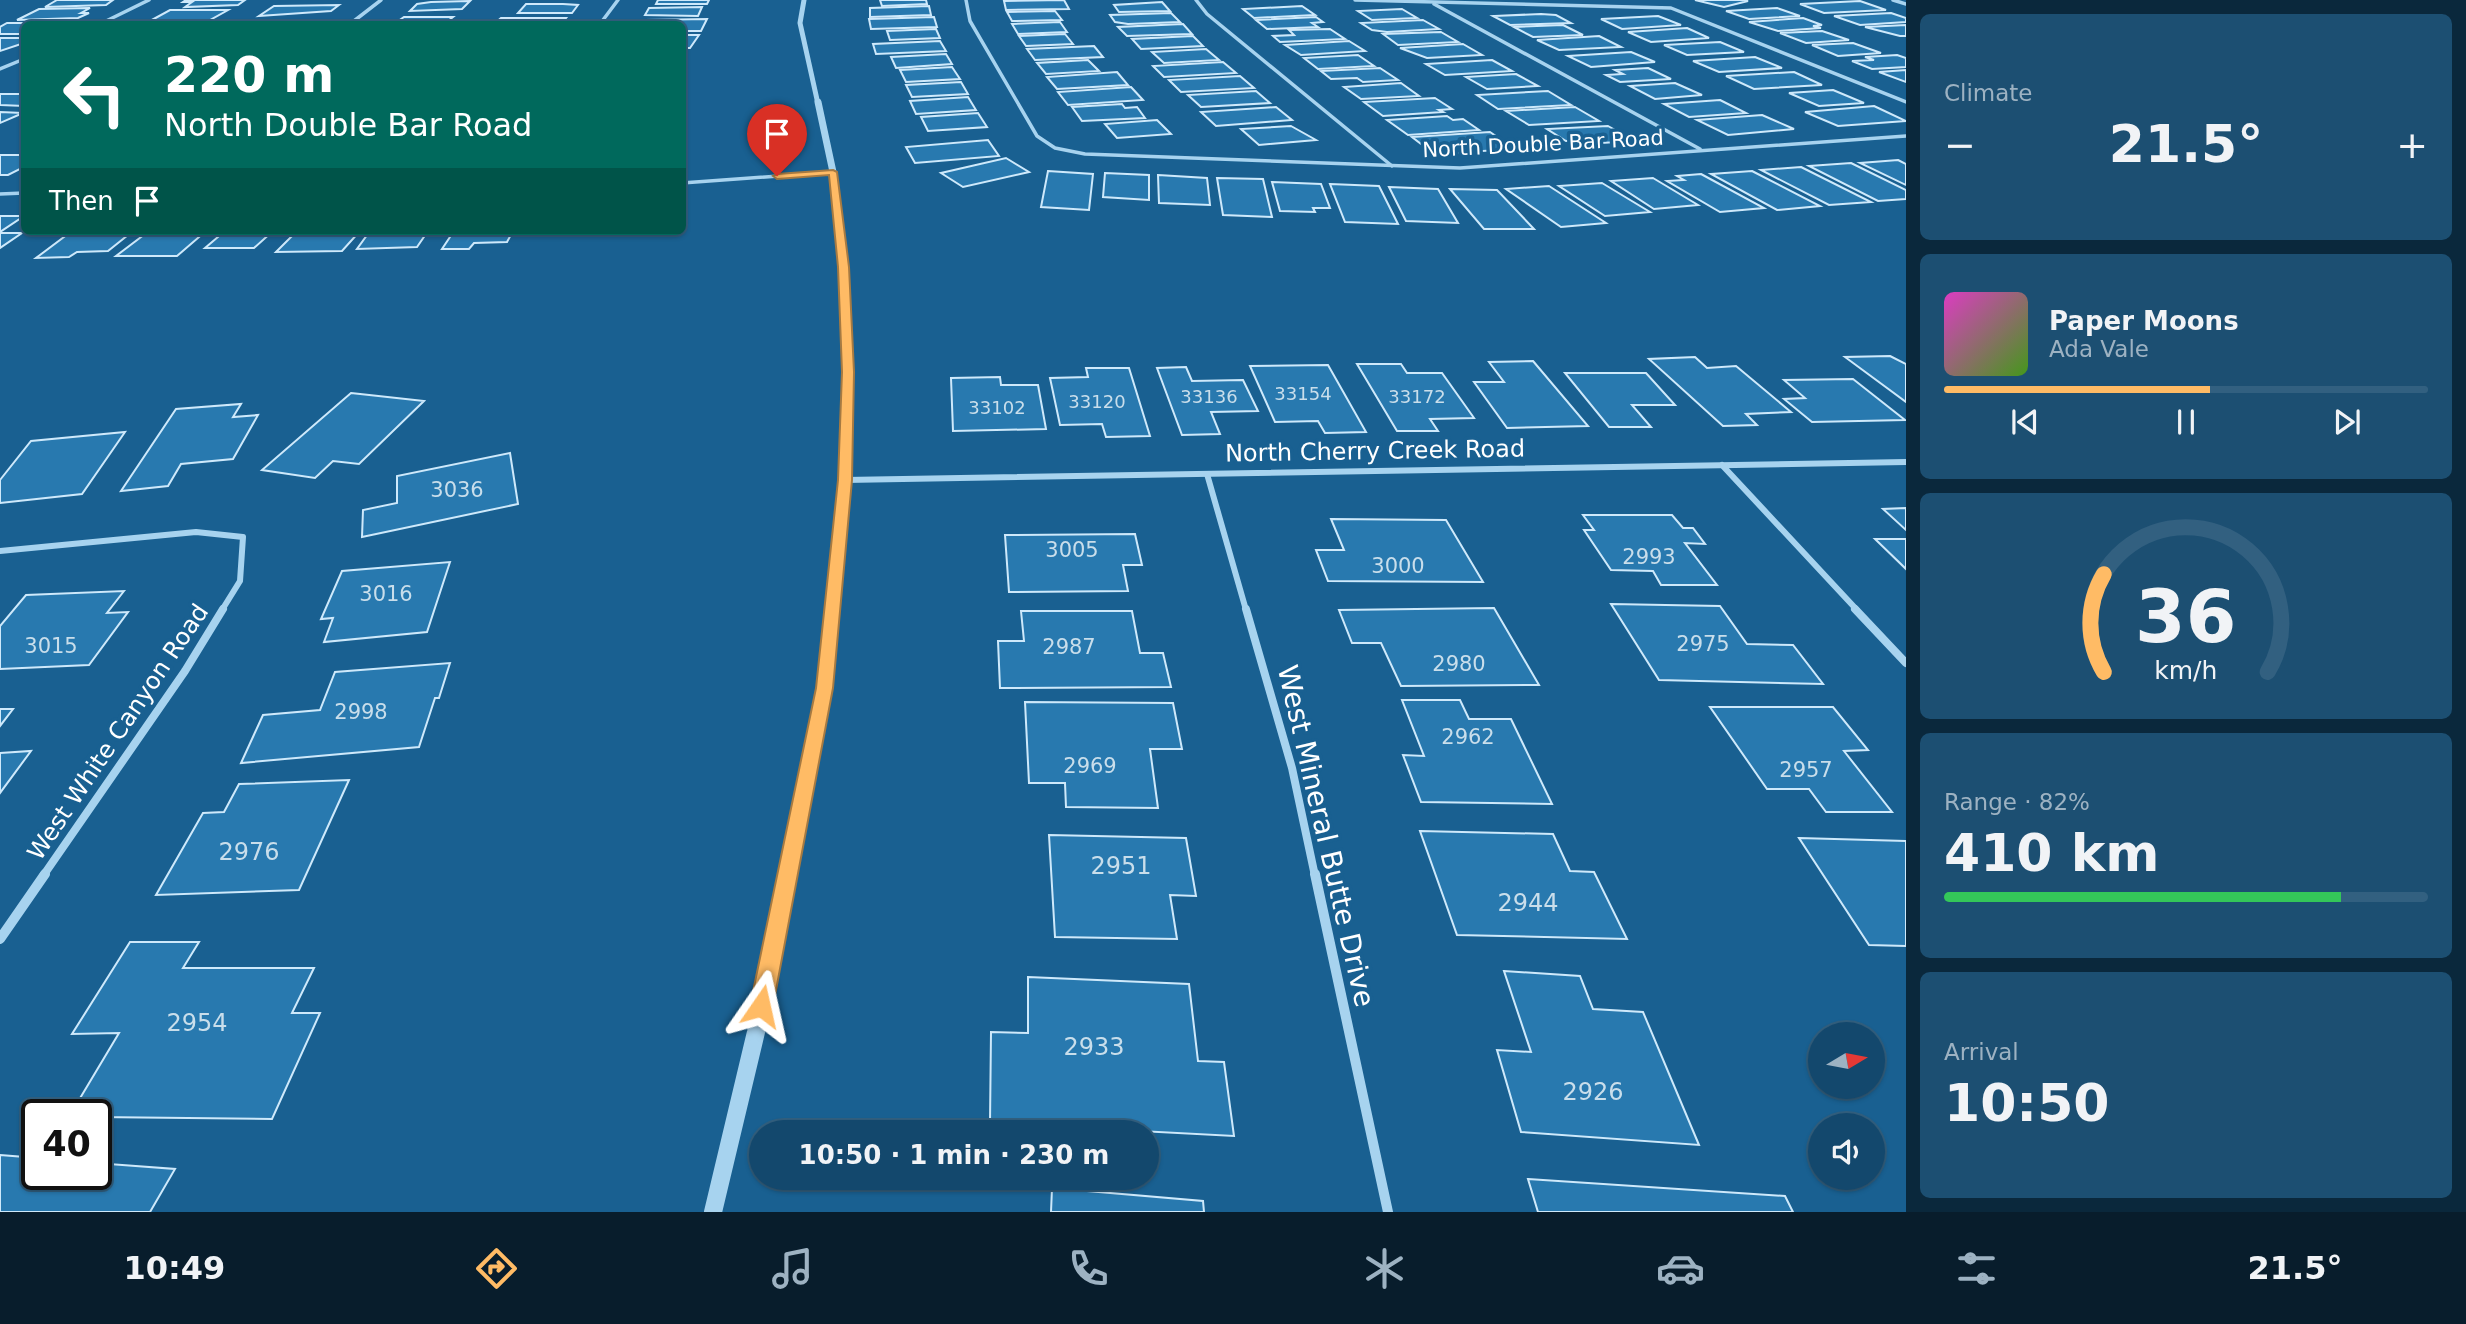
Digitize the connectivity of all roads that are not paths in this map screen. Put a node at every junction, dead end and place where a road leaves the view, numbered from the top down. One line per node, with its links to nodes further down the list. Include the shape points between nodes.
1 (149, 0): 11 (street)
2 (381, 0): 12 (street)
3 (618, 0): 13 (street)
4 (804, 0): 20 (street, via 800,23)
5 (966, 0): 19 (street, North Double Bar Road, via 970,21 1037,136 1055,148)
6 (1196, 0): 19 (street, via 1207,14)
7 (1356, 0): 9 (street)
8 (1893, 0): 10 (street)
9 (1430, 2): 16 (street, via 1671,8); 18 (street)
10 (1906, 5)
11 (106, 21)
12 (354, 21)
13 (602, 21)
14 (21, 60): 15 (street)
15 (0, 69)
16 (1906, 102)
17 (1906, 136): 18 (street, North Double Bar Road)
18 (1702, 150): 19 (street, North Double Bar Road, via 1460,168)
19 (1393, 166)
20 (833, 172): 21 (street); 27 (street, via 844,267 848,372)
21 (686, 183)
22 (21, 193): 23 (street)
23 (0, 194)
24 (1906, 462): 25 (street, North Cherry Creek Road)
25 (1722, 465): 26 (street, North Cherry Creek Road); 29 (street)
26 (1207, 474): 27 (street, North Cherry Creek Road); 32 (street, West Mineral Butte Drive, via 1292,768)
27 (845, 480): 31 (street, via 824,688 756,1032)
28 (0, 551): 30 (street, West White Canyon Road, via 196,532 243,537 240,581 185,671)
29 (1906, 663)
30 (0, 939)
31 (713, 1212)
32 (1388, 1212)

